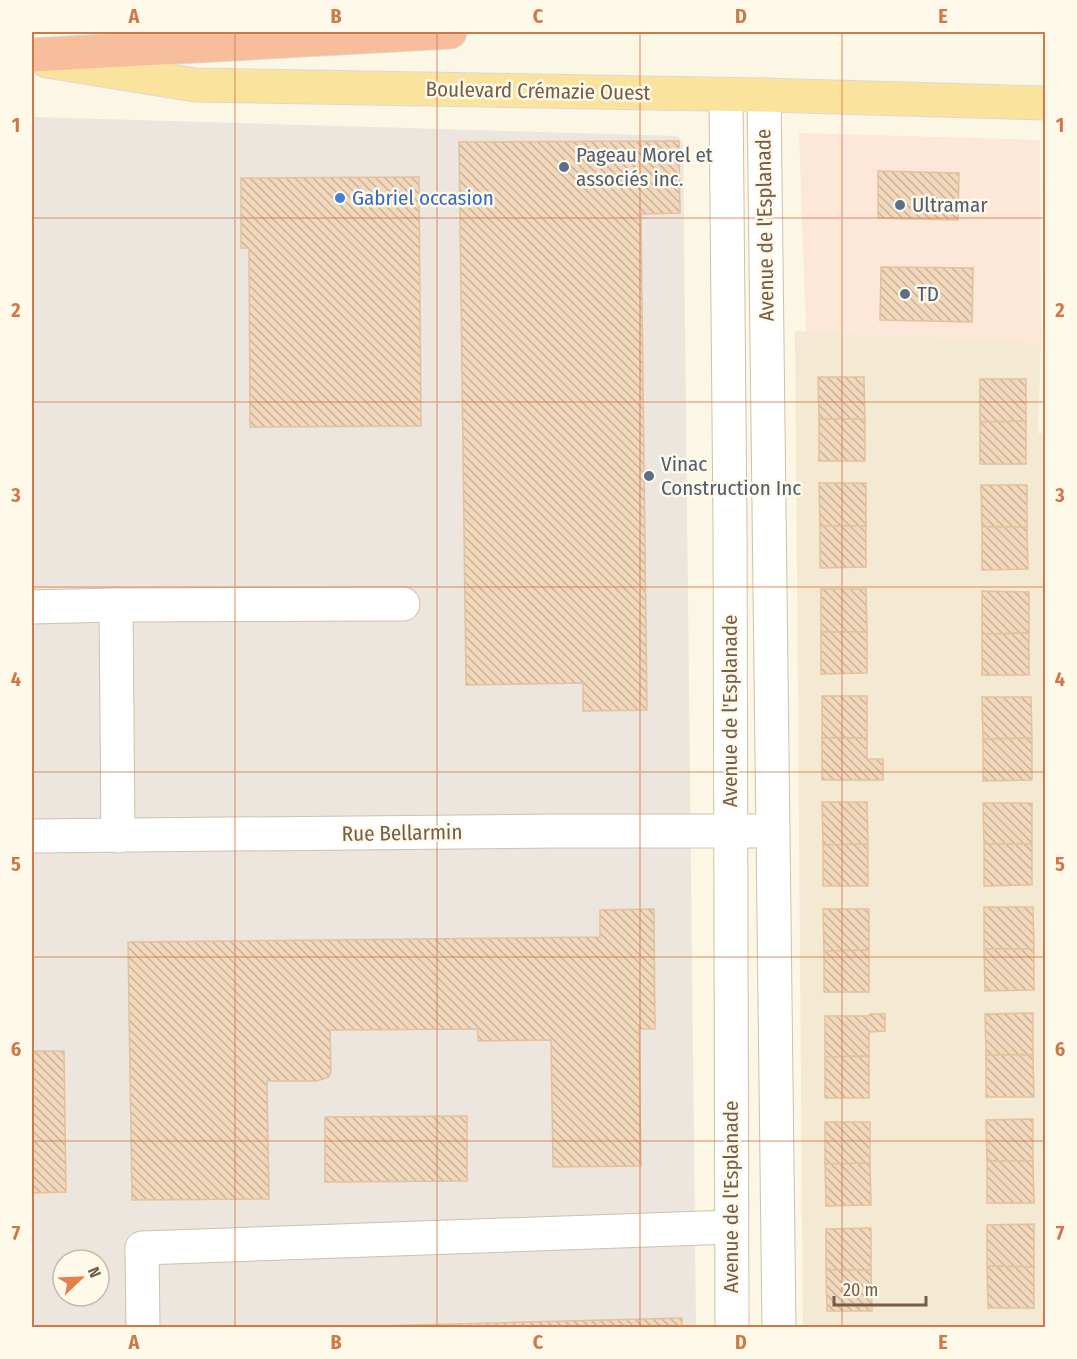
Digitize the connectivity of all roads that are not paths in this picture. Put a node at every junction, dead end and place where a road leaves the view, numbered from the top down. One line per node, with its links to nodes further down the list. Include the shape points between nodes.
1 (450, 32): 2 (highway)
2 (32, 57): 3 (main road, Boulevard Crémazie Ouest, via 195,85)
3 (726, 95): 4 (main road, Boulevard Crémazie Ouest); 9 (street, Avenue de l'Esplanade)
4 (764, 95): 5 (main road, Boulevard Crémazie Ouest); 10 (street, Avenue de l'Esplanade)
5 (1046, 103)
6 (403, 604): 7 (street)
7 (116, 605): 8 (street); 12 (street)
8 (32, 607)
9 (730, 831): 10 (street, Rue Bellarmin); 12 (street, Rue Bellarmin); 13 (street, Avenue de l'Esplanade)
10 (772, 831): 16 (street, Avenue de l'Esplanade)
11 (32, 836): 12 (street, Rue Bellarmin)
12 (118, 836)
13 (731, 1227): 14 (street, via 142,1248); 15 (street, Avenue de l'Esplanade)
14 (143, 1328)
15 (732, 1328)
16 (779, 1328)

